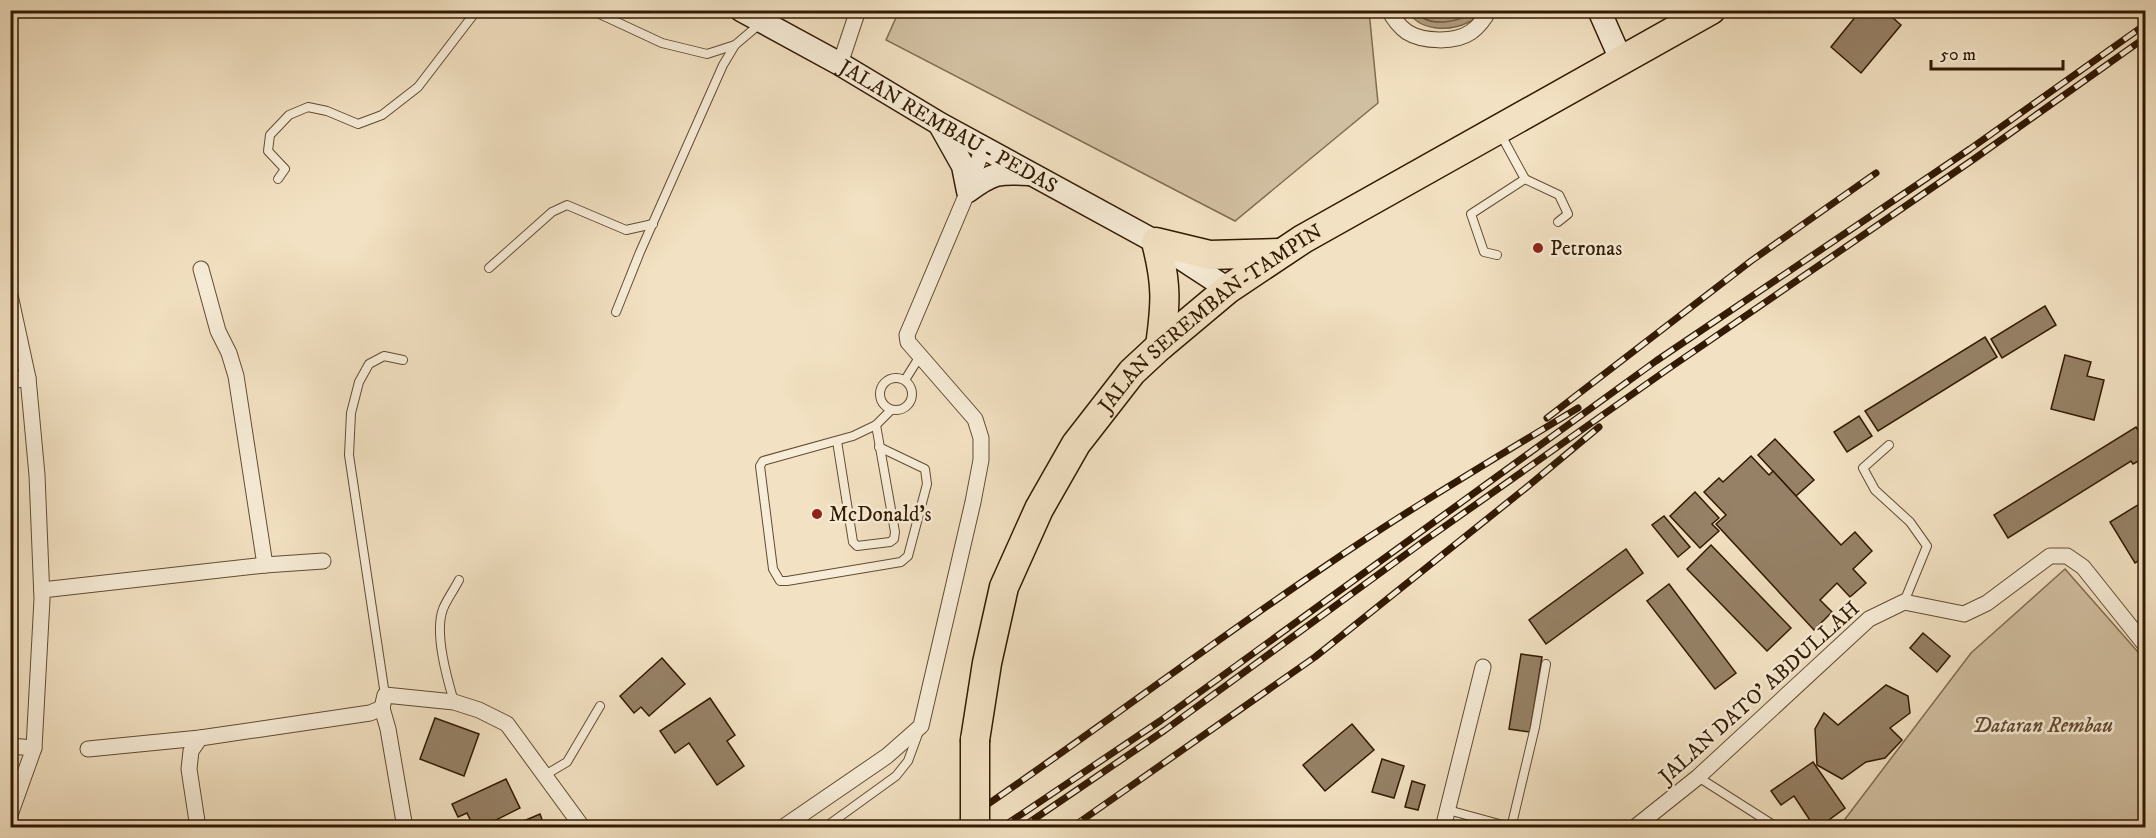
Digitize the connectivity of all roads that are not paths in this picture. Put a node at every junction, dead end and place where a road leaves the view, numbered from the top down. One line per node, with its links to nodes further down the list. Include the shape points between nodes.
1 (477, 10): 17 (lane, via 418,87 382,115 358,124 308,106 289,115 270,135 268,151 285,169)
2 (591, 10): 10 (lane, via 662,43 707,54)
3 (741, 10): 9 (main road, JALAN REMBAU - PEDAS)
4 (858, 10): 12 (street)
5 (1389, 10): 6 (street, via 1407,32 1423,38 1445,39 1472,32)
6 (1489, 10)
7 (1599, 10): 11 (main road)
8 (1712, 10): 11 (highway, JALAN SEREMBAN-TAMPIN)
9 (762, 22): 10 (lane); 12 (main road, JALAN REMBAU - PEDAS)
10 (735, 45): 21 (lane)
11 (1622, 62): 14 (highway, JALAN SEREMBAN-TAMPIN)
12 (840, 64): 13 (main road, JALAN REMBAU - PEDAS)
13 (940, 124): 15 (main road, JALAN REMBAU - PEDAS); 19 (main road, via 963,166)
14 (1499, 131): 18 (lane); 23 (highway, JALAN SEREMBAN-TAMPIN)
15 (983, 147): 16 (main road, JALAN REMBAU - PEDAS); 19 (street)
16 (1036, 175): 19 (main road, via 1005,172 989,176); 22 (main road, JALAN REMBAU - PEDAS)
17 (278, 179)
18 (1525, 179): 20 (lane, via 1559,195 1568,214); 24 (lane, via 1471,214 1484,252)
19 (968, 190): 31 (street, via 909,328 908,342)
20 (1558, 222)
21 (653, 224): 25 (lane, via 626,230 567,205 552,212); 29 (lane)
22 (1156, 242): 23 (highway, via 1210,255); 27 (main road, JALAN REMBAU - PEDAS); 30 (highway, via 1166,305)
23 (1281, 253): 27 (highway, JALAN SEREMBAN-TAMPIN)
24 (1497, 255)
25 (489, 268)
26 (201, 269): 42 (street, via 218,331 236,376)
27 (1228, 289): 30 (highway, JALAN SEREMBAN-TAMPIN)
28 (10, 295): 33 (street)
29 (616, 312)
30 (1160, 346): 67 (highway, JALAN SEREMBAN-TAMPIN, bridge, via 1132,372 1076,444 1039,509 1004,587 975,740)
31 (920, 356): 34 (lane); 52 (street, via 975,419 981,438 981,460)
32 (403, 360): 49 (lane, via 384,356 369,364 359,382 351,412 349,455)
33 (28, 378): 35 (street); 44 (street)
34 (905, 380): 36 (lane, via 912,390 910,403); 36 (lane, via 894,377 883,384 880,396)
35 (10, 381)
36 (891, 410): 37 (lane)
37 (876, 425): 38 (lane); 40 (lane)
38 (837, 441): 40 (lane, via 850,536 857,546 894,539); 40 (lane, via 774,457 760,466 773,569 780,581 901,562 908,556 928,476 925,469)
39 (1889, 445): 45 (lane, via 1863,468 1875,490 1910,522 1927,546)
40 (879, 447)
41 (323, 561): 42 (street)
42 (265, 565): 44 (street)
43 (459, 580): 50 (lane, via 442,611 441,639)
44 (42, 590): 55 (street)
45 (1904, 602): 46 (street, via 1964,614 1987,603 2050,556 2067,556 2083,567); 58 (street, JALAN DATO’ ABDULLAH, via 1869,620)
46 (2145, 646)
47 (1546, 664): 61 (lane)
48 (1483, 667): 59 (street)
49 (383, 701): 50 (street); 53 (street, via 370,713); 63 (street)
50 (454, 702): 57 (street, via 507,724)
51 (600, 706): 57 (lane, via 567,762)
52 (921, 726): 65 (street, via 887,756); 66 (lane, via 908,762 897,776)
53 (200, 738): 56 (street); 62 (street, via 190,751 189,769)
54 (10, 746): 55 (street)
55 (34, 748): 60 (street)
56 (88, 749)
57 (545, 775): 64 (street)
58 (1698, 777): 69 (street, JALAN DATO’ ABDULLAH); 70 (lane)
59 (1448, 810): 61 (lane); 68 (street)
60 (10, 815)
61 (1512, 827)
62 (198, 828)
63 (405, 828)
64 (583, 828)
65 (782, 828)
66 (824, 828)
67 (975, 828)
68 (1443, 828)
69 (1634, 828)
70 (1778, 828)

